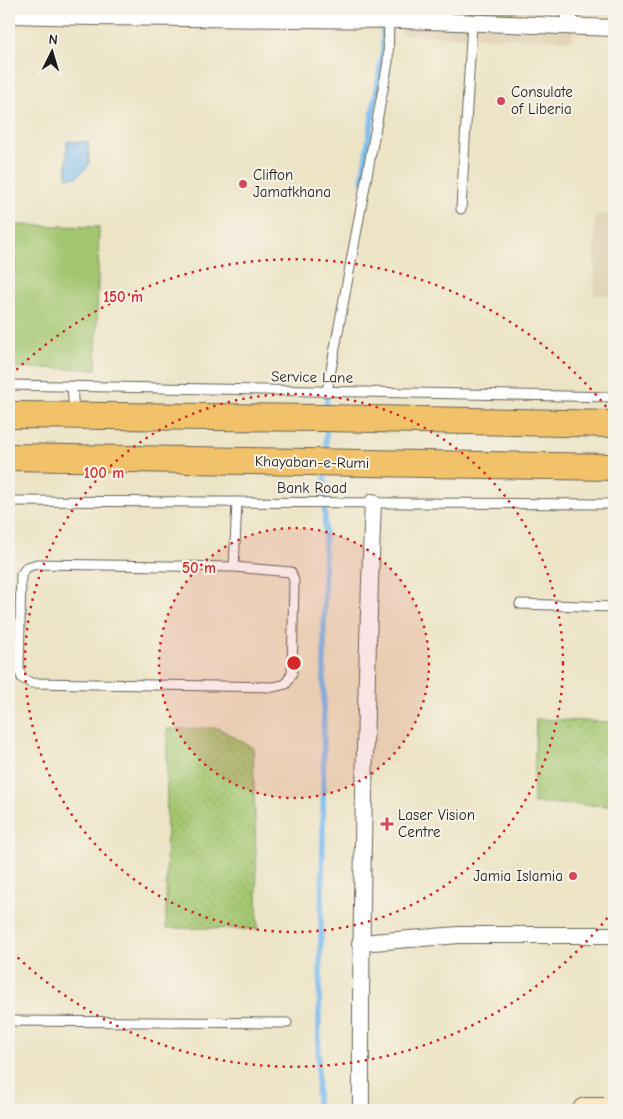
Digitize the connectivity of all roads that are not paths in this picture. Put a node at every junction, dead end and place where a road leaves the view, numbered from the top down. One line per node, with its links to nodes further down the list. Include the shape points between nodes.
1 (568, 9): 6 (street)
2 (91, 13): 3 (street); 4 (street)
3 (9, 15)
4 (388, 20): 5 (street); 11 (lane, via 386,71)
5 (472, 22): 6 (street); 8 (lane)
6 (570, 26): 7 (street)
7 (614, 28)
8 (461, 209)
9 (9, 385): 10 (lane, Service Lane)
10 (72, 386): 11 (lane, Service Lane); 14 (lane)
11 (327, 392): 12 (lane, Service Lane)
12 (614, 397)
13 (9, 415): 14 (main road)
14 (74, 416): 15 (main road)
15 (614, 424)
16 (9, 457): 17 (main road, Khayaban-e-Rumi)
17 (614, 467)
18 (9, 501): 19 (lane, Bank Road)
19 (237, 502): 20 (lane, Bank Road); 22 (lane)
20 (373, 502): 21 (lane, Bank Road); 26 (street)
21 (614, 504)
22 (234, 568): 22 (lane, via 291,572 295,596 292,673 286,684 274,688 31,683 22,678 19,670 21,576 27,567 37,564)
23 (520, 604): 24 (lane)
24 (614, 607)
25 (614, 935): 26 (street, via 459,935)
26 (360, 943): 29 (street)
27 (9, 1021): 28 (lane)
28 (286, 1023)
29 (361, 1110)
30 (585, 1110): 31 (street)
31 (614, 1110)

